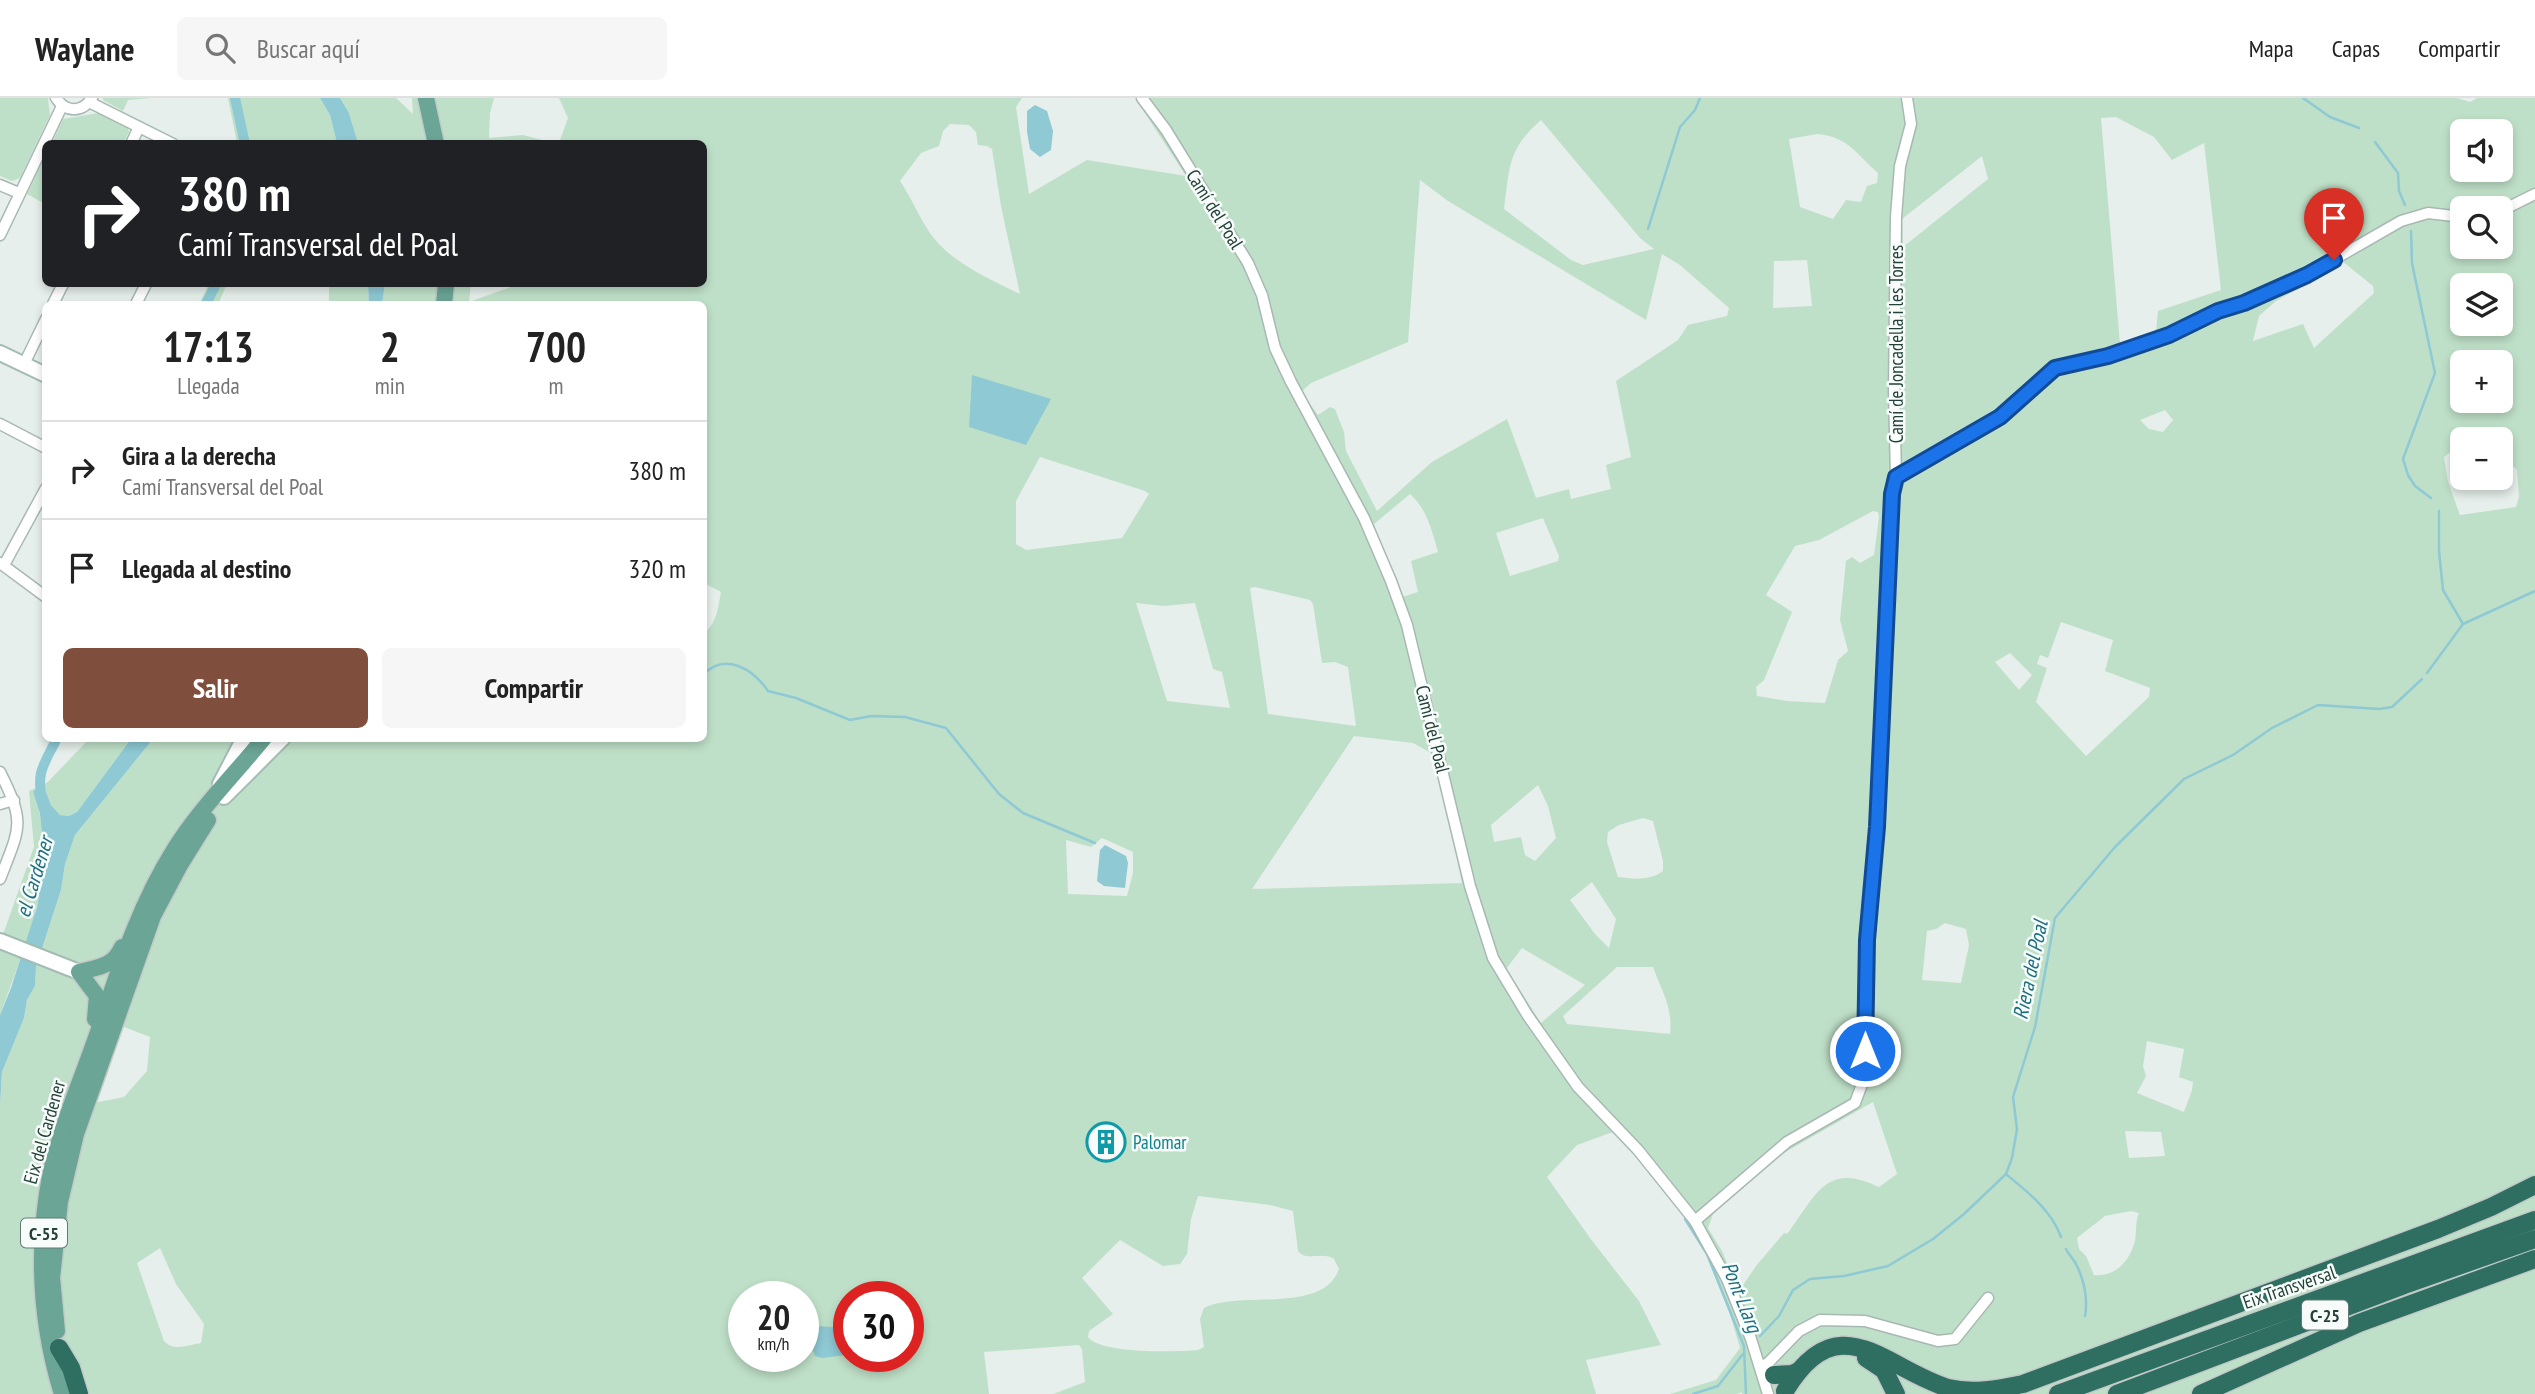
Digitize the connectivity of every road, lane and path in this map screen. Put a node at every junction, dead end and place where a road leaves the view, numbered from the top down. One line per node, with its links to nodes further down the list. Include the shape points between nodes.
1 (426, 98): 10 (main road)
2 (1142, 98): 46 (street, Camí del Poal, via 1248,263 1262,295 1275,348 1364,518 1391,581 1407,625 1467,873 1493,958 1578,1087 1638,1150)
3 (1907, 98): 24 (street, Camí de Joncadella i les Torres, via 1911,124 1900,166 1895,217)
4 (91, 100): 5 (street, via 77,110); 6 (street)
5 (59, 102): 7 (street)
6 (139, 127): 8 (street); 9 (street)
7 (42, 140)
8 (133, 140)
9 (165, 140)
10 (435, 140)
11 (42, 141): 13 (street)
12 (0, 185): 13 (street)
13 (19, 193): 17 (street)
14 (2535, 194): 15 (street)
15 (2513, 205)
16 (2450, 216): 24 (street, via 2428,213 2401,221 2307,275 2169,335 2055,368 2000,417)
17 (0, 235)
18 (42, 327): 20 (street)
19 (0, 353): 20 (street)
20 (24, 364): 21 (street)
21 (42, 373)
22 (0, 424): 23 (street)
23 (42, 446)
24 (1896, 477): 46 (street, Camí de Joncadella i les Torres, via 1867,940 1866,1076 1855,1103 1787,1142)
25 (42, 495): 26 (street)
26 (2, 564): 27 (street)
27 (42, 594)
28 (242, 742): 33 (street)
29 (262, 742): 33 (main road, Eix del Cardener / C-55)
30 (279, 742): 33 (street)
31 (0, 772): 32 (street)
32 (12, 796): 34 (street); 35 (street, via 19,824)
33 (217, 801): 36 (main road, Eix del Cardener / C-55); 37 (main road, Eix del Cardener / C-55, via 175,849)
34 (0, 804)
35 (0, 879)
36 (162, 898): 40 (main road, Eix del Cardener / C-55, via 152,908 122,979); 42 (main road, Eix del Cardener / C-55)
37 (138, 921): 39 (main road, Eix del Cardener / C-55, via 117,959); 40 (main road, Eix del Cardener / C-55)
38 (0, 941): 39 (street)
39 (82, 973): 40 (main road, via 108,978); 41 (main road, Eix del Cardener / C-55, via 97,996)
40 (113, 984): 41 (main road, Eix del Cardener / C-55); 42 (main road, Eix del Cardener / C-55, via 116,995 94,1061)
41 (91, 1050): 55 (main road, Eix del Cardener / C-55, via 55,1157 46,1205 41,1265 44,1311)
42 (90, 1093): 51 (main road, Eix del Cardener / C-55, via 60,1202 52,1278)
43 (2535, 1185): 53 (highway, via 2438,1229 2024,1384 1983,1392 1951,1389 1871,1350 1849,1346 1823,1350)
44 (2535, 1193): 50 (highway, via 2481,1223)
45 (2535, 1220): 50 (highway, Eix Transversal / C-25)
46 (1695, 1221): 52 (street, Camí del Poal, via 1727,1279)
47 (2535, 1239): 60 (highway, Eix Transversal / C-25)
48 (2535, 1259): 61 (highway, via 2359,1323)
49 (1988, 1298): 52 (street, via 1955,1339 1938,1342 1865,1321 1820,1320 1799,1331)
50 (2222, 1333): 59 (highway, Eix Transversal / C-25)
51 (59, 1348): 56 (main road, Eix del Cardener / C-55); 57 (highway)
52 (1765, 1371): 53 (highway); 54 (street, Camí del Poal); 54 (street, Camí del Poal)
53 (1799, 1371): 54 (highway)
54 (1784, 1393): 58 (highway, via 1827,1360 1846,1354 1877,1364)
55 (62, 1394)
56 (71, 1394)
57 (79, 1394)
58 (1896, 1394)
59 (2058, 1394)
60 (2117, 1394)
61 (2201, 1394)

